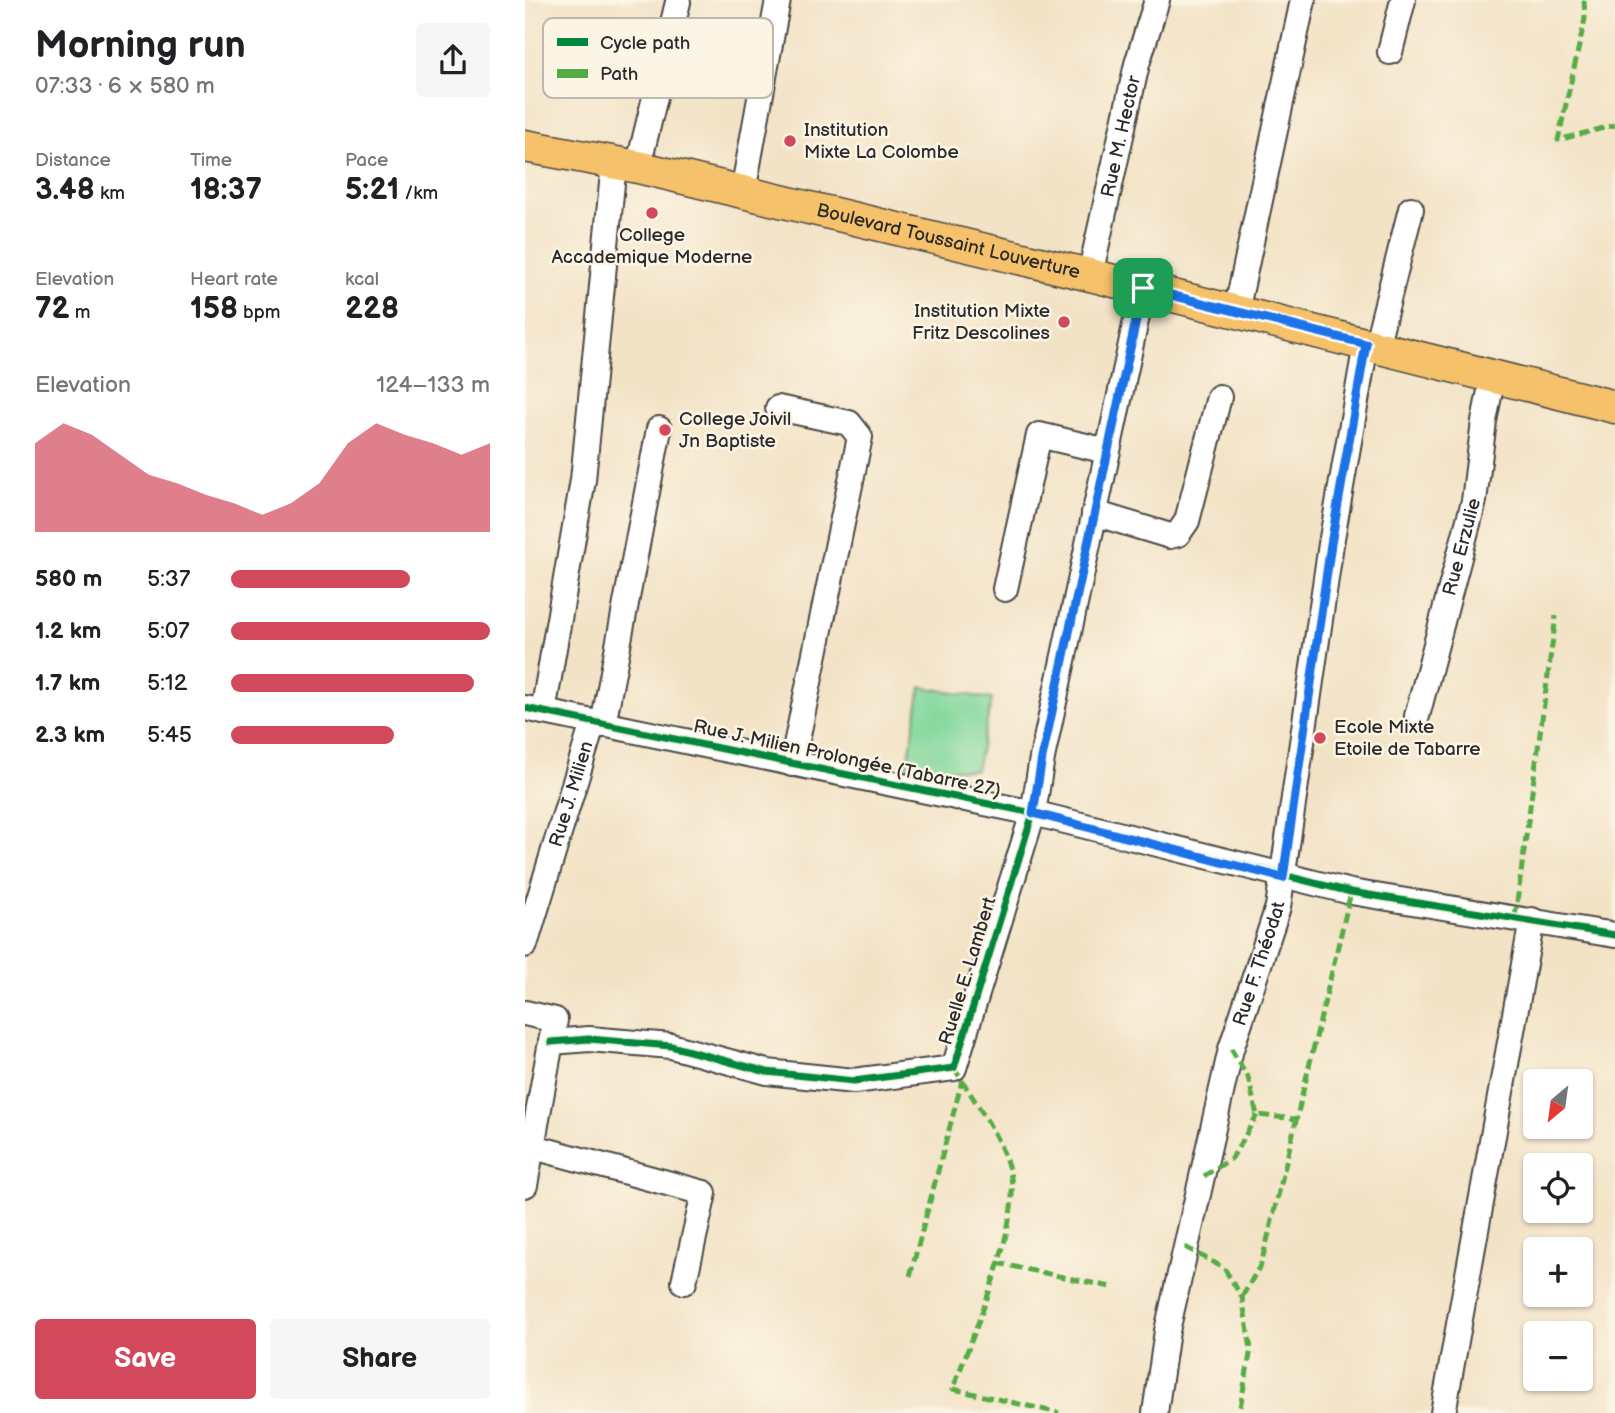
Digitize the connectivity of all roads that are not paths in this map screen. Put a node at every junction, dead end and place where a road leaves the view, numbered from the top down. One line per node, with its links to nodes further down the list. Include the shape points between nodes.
1 (778, 0): 7 (street)
2 (1157, 0): 15 (street, Rue M. Hector, via 1137,64)
3 (1303, 0): 17 (street)
4 (1403, 0): 8 (street)
5 (678, 2): 6 (street)
6 (672, 18)
7 (773, 27)
8 (1390, 52)
9 (644, 98): 12 (street)
10 (760, 98): 13 (street)
11 (525, 146): 12 (main road, Boulevard Toussaint Louverture)
12 (619, 171): 13 (main road, Boulevard Toussaint Louverture); 27 (street, via 583,480)
13 (743, 192): 15 (main road, Boulevard Toussaint Louverture)
14 (1411, 209): 18 (street, Rue F. Théodat)
15 (1090, 275): 16 (main road, Boulevard Toussaint Louverture)
16 (1143, 288): 17 (main road, Boulevard Toussaint Louverture); 24 (street)
17 (1236, 312): 18 (main road, Boulevard Toussaint Louverture)
18 (1371, 346): 19 (main road, Boulevard Toussaint Louverture); 32 (street, Rue F. Théodat, via 1331,544)
19 (1493, 376): 21 (main road, Boulevard Toussaint Louverture); 28 (street, Rue Erzulie, via 1474,501)
20 (1219, 397): 25 (street, via 1187,521 1178,534 1170,536)
21 (1615, 407)
22 (778, 408): 30 (street, via 849,424 860,437)
23 (659, 429): 29 (street, Rue J. Milien)
24 (1107, 451): 25 (street); 26 (street, via 1039,435)
25 (1094, 513): 31 (street)
26 (1005, 589)
27 (534, 710): 29 (street, Rue J. Milien Prolongée (Tabarre 27))
28 (1417, 716)
29 (598, 724): 30 (street, Rue J. Milien Prolongée (Tabarre 27)); 35 (street, Rue J. Milien)
30 (792, 764): 31 (street, Rue J. Milien Prolongée (Tabarre 27))
31 (1033, 813): 32 (street, Rue J. Milien Prolongée (Tabarre 27)); 37 (street, Ruelle E. Lambert, via 954,1068 854,1081 767,1072 671,1046 589,1039)
32 (1283, 878): 33 (street, Rue J. Milien Prolongée (Tabarre 27)); 41 (street, Rue F. Théodat, via 1278,907 1231,1049 1170,1319)
33 (1532, 920): 34 (street, Rue J. Milien Prolongée (Tabarre 27)); 42 (street)
34 (1615, 935)
35 (525, 945)
36 (525, 1013): 37 (street, via 555,1020)
37 (551, 1042): 38 (street)
38 (530, 1146): 39 (street); 40 (street, via 704,1193)
39 (525, 1185)
40 (684, 1282)
41 (1155, 1413)
42 (1443, 1413)

